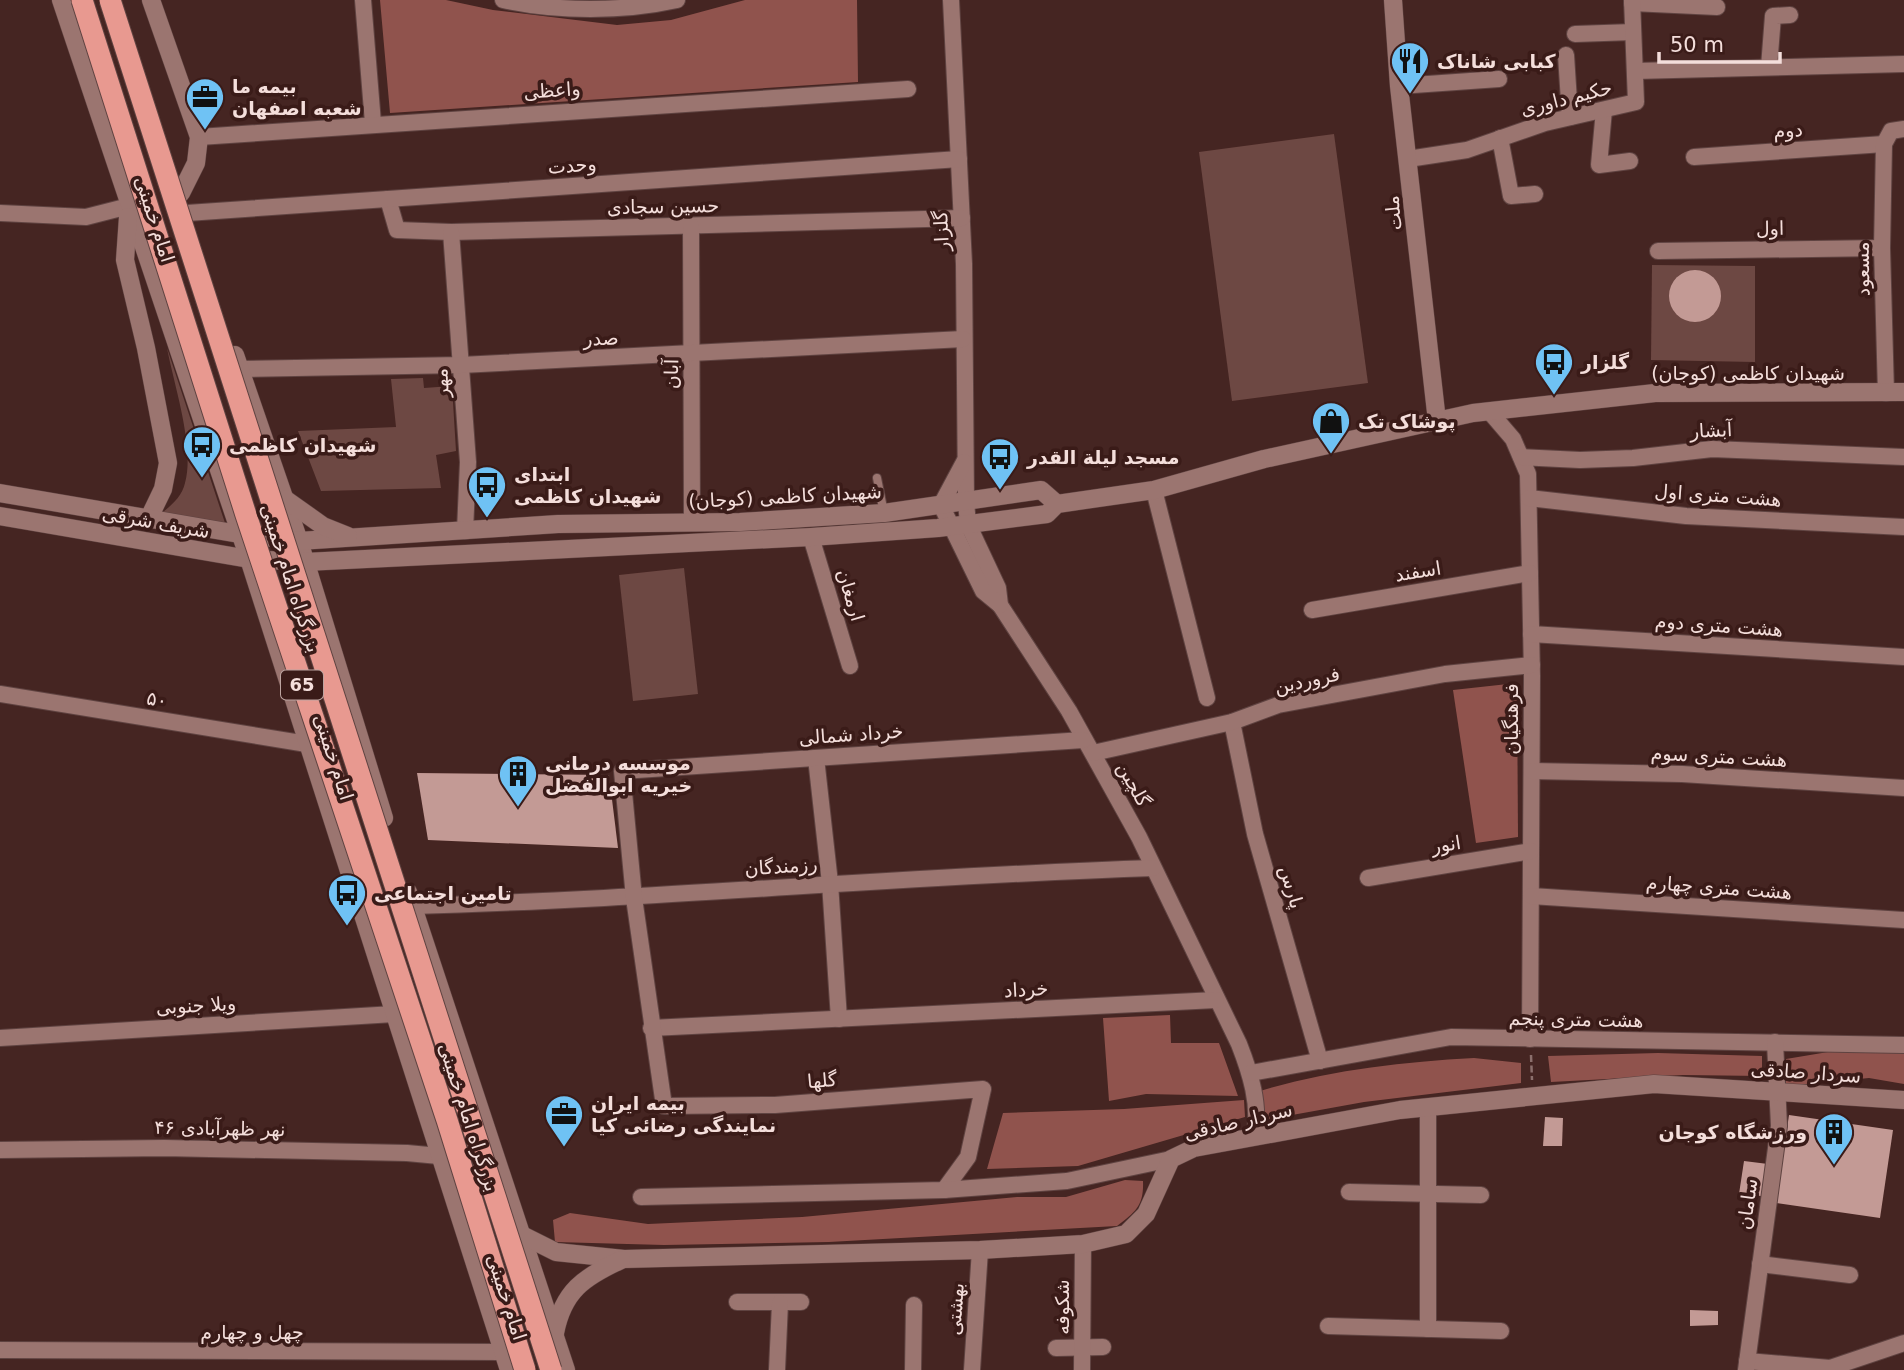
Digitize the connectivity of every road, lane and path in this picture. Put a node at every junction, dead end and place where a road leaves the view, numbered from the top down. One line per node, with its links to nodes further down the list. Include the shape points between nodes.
1 (61, 0): 37 (main road, امام خمینی)
2 (82, 0): 147 (highway, بزرگراه امام خمینی / 65, bridge)
3 (110, 0): 148 (highway, بزرگراه امام خمینی / 65, bridge)
4 (119, 0): 34 (main road, امام خمینی)
5 (151, 0): 27 (main road)
6 (363, 0): 25 (street)
7 (503, 0): 8 (street, via 531,6 645,7)
8 (677, 0)
9 (951, 0): 31 (street, گلزار)
10 (1393, 0): 21 (main road, ملت)
11 (1632, 2): 12 (street); 14 (street, حکیم داوری)
12 (1717, 7)
13 (1790, 16): 18 (street, via 1773,16)
14 (1633, 32): 15 (street); 19 (street, حکیم داوری)
15 (1576, 34)
16 (1566, 55): 24 (street)
17 (1904, 64): 18 (street)
18 (1769, 67): 19 (street)
19 (1635, 71): 23 (street, حکیم داوری, via 1636,102)
20 (1499, 79): 21 (street)
21 (1399, 86): 32 (main road, ملت)
22 (908, 89): 25 (street, واعظی)
23 (1604, 110): 24 (street, حکیم داوری); 33 (street, via 1599,165)
24 (1570, 117): 28 (street, حکیم داوری)
25 (373, 123): 27 (street, واعظی)
26 (1904, 129): 29 (street, via 1891,131)
27 (199, 137): 34 (main road, via 197,163)
28 (1500, 138): 32 (street, حکیم داوری, via 1467,150); 35 (street, via 1511,196)
29 (1884, 144): 30 (street, دوم); 43 (street, مسعود)
30 (1694, 157)
31 (959, 159): 36 (street, وحدت); 40 (street, گلزار)
32 (1408, 159): 52 (main road, ملت)
33 (1630, 161)
34 (181, 193): 39 (main road, امام خمینی)
35 (1535, 194)
36 (388, 199): 39 (street, وحدت); 42 (street, حسین سجادی, via 397,230)
37 (129, 206): 38 (street, via 86,217); 66 (main road, via 125,260 168,463 163,489); 72 (main road, امام خمینی)
38 (0, 213)
39 (187, 213): 48 (main road, امام خمینی)
40 (962, 218): 41 (street, حسین سجادی); 45 (street, گلزار)
41 (691, 226): 42 (street, حسین سجادی); 46 (street, آبان)
42 (451, 232): 47 (street, مهر)
43 (1882, 248): 44 (street, اول); 50 (street, مسعود)
44 (1658, 251)
45 (963, 339): 46 (street, صدر); 55 (street, گلزار)
46 (693, 355): 47 (street, صدر); 67 (street, آبان)
47 (461, 365): 48 (street, صدر); 71 (street, مهر, via 468,462)
48 (239, 369): 60 (main road, امام خمینی)
49 (1904, 392): 50 (main road, شهیدان کاظمی (کوجان))
50 (1885, 393): 51 (main road, شهیدان کاظمی (کوجان), via 1655,393)
51 (1489, 411): 52 (main road, شهیدان کاظمی (کوجان)); 53 (street, فرهنگیان, via 1513,439)
52 (1437, 421): 57 (main road, شهیدان کاظمی (کوجان))
53 (1521, 457): 54 (street, آبشار, via 1633,458 1712,449); 59 (street, فرهنگیان, via 1528,474)
54 (1904, 457)
55 (966, 460): 61 (street, گلزار); 63 (street)
56 (877, 478): 64 (lane)
57 (1154, 489): 62 (main road, شهیدان کاظمی (کوجان)); 86 (street)
58 (0, 493): 66 (main road, شریف شرقی)
59 (1529, 498): 70 (street, هشت متری اول, via 1686,516); 78 (street, فرهنگیان)
60 (285, 499): 74 (main road, via 323,526); 75 (main road, امام خمینی)
61 (966, 502): 62 (main road, شهیدان کاظمی (کوجان), via 1041,490); 63 (main road, شهیدان کاظمی (کوجان)); 68 (street, گلزار)
62 (1057, 504): 68 (main road, شهیدان کاظمی (کوجان), via 1047,514)
63 (940, 505): 64 (main road, شهیدان کاظمی (کوجان)); 69 (street)
64 (884, 513): 67 (main road, شهیدان کاظمی (کوجان))
65 (0, 516): 76 (main road, شریف شرقی)
66 (149, 518): 72 (main road, شریف شرقی)
67 (692, 523): 71 (main road, شهیدان کاظمی (کوجان), via 558,524)
68 (968, 524): 69 (main road, شهیدان کاظمی (کوجان)); 79 (street, گلچین, via 998,588)
69 (949, 527): 73 (main road, شهیدان کاظمی (کوجان)); 79 (street, via 984,591)
70 (1904, 527)
71 (465, 531): 74 (main road, شهیدان کاظمی (کوجان))
72 (239, 534): 75 (main road, شریف شرقی); 76 (main road, امام خمینی)
73 (811, 537): 77 (main road, شهیدان کاظمی (کوجان)); 84 (street, ارمغان)
74 (357, 539): 75 (main road, شهیدان کاظمی (کوجان))
75 (299, 541): 77 (main road, امام خمینی)
76 (249, 559): 77 (main road, شریف شرقی); 88 (main road, امام خمینی)
77 (305, 562): 100 (main road, امام خمینی)
78 (1530, 573): 80 (street, اسفند); 81 (street, فرهنگیان)
79 (1000, 605): 89 (street, گلچین)
80 (1312, 610)
81 (1531, 634): 82 (street, هشت متری دوم); 83 (street, فرهنگیان)
82 (1904, 657)
83 (1532, 665): 87 (street, فروردین, via 1446,674 1291,703); 92 (street, فرهنگیان)
84 (850, 666)
85 (0, 694): 88 (street, ۵۰)
86 (1207, 698)
87 (1232, 722): 89 (street, فروردین); 110 (street, پارس, via 1255,834)
88 (307, 744): 103 (main road, امام خمینی)
89 (1088, 746): 90 (street, خرداد شمالی); 95 (street, گلچین)
90 (816, 758): 91 (street, خرداد شمالی); 97 (street)
91 (622, 771): 99 (street, گلها)
92 (1532, 771): 93 (street, هشت متری سوم, via 1682,774); 94 (street, فرهنگیان)
93 (1904, 788)
94 (1531, 851): 96 (street, انور); 98 (street, فرهنگیان)
95 (1153, 868): 97 (street, رزمندگان); 102 (street, گلچین)
96 (1368, 878)
97 (830, 883): 99 (street, رزمندگان); 104 (street)
98 (1531, 896): 101 (street, هشت متری چهارم); 107 (street, فرهنگیان)
99 (634, 898): 100 (street, رزمندگان); 105 (street, گلها)
100 (413, 906): 125 (main road, امام خمینی)
101 (1904, 920)
102 (1216, 1000): 104 (street, خرداد); 111 (street, گلچین)
103 (394, 1014): 106 (street, ویلا جنوبی); 118 (main road, امام خمینی)
104 (839, 1019): 105 (street, خرداد)
105 (651, 1028): 120 (street, گلها, via 664,1106 775,1105 984,1089 968,1157)
106 (0, 1038)
107 (1530, 1039): 108 (street, هشت متری پنجم); 110 (street, هشت متری پنجم, via 1451,1037); 113 (path)
108 (1775, 1042): 109 (street, هشت متری پنجم); 112 (street, سامان)
109 (1904, 1045)
110 (1320, 1061): 111 (street, هشت متری پنجم)
111 (1251, 1073): 116 (street, گلچین, via 1257,1125)
112 (1776, 1090): 113 (main road, سردار صادقی, via 1654,1084); 114 (main road, سردار صادقی); 129 (street, سامان, via 1779,1126)
113 (1533, 1097): 115 (main road, سردار صادقی)
114 (1904, 1100)
115 (1428, 1107): 116 (main road, سردار صادقی); 122 (street)
116 (1254, 1136): 119 (main road, سردار صادقی)
117 (0, 1150): 118 (street, نهر ظهرآبادی ۴۶, via 164,1148)
118 (439, 1156): 144 (main road, امام خمینی)
119 (1171, 1159): 120 (street, via 1067,1181); 126 (main road, سردار صادقی, via 1146,1214 1126,1234)
120 (944, 1190): 124 (street)
121 (1349, 1192): 122 (street)
122 (1428, 1194): 123 (street); 136 (street)
123 (1481, 1195)
124 (641, 1197)
125 (522, 1235): 128 (main road, سردار صادقی, via 556,1252); 138 (main road, امام خمینی)
126 (1083, 1244): 127 (main road, سردار صادقی); 140 (street, شکوفه)
127 (980, 1250): 128 (main road, سردار صادقی); 152 (street, بهشتی)
128 (624, 1259): 138 (main road, via 579,1283 559,1308)
129 (1760, 1264): 130 (street); 145 (street, سامان)
130 (1850, 1275)
131 (737, 1302): 133 (street)
132 (801, 1302): 133 (street)
133 (780, 1303): 150 (street)
134 (914, 1305): 151 (street)
135 (1328, 1326): 136 (street)
136 (1428, 1329): 137 (street)
137 (1501, 1331)
138 (555, 1335): 149 (main road, امام خمینی)
139 (1904, 1343): 145 (street, via 1830,1368)
140 (1082, 1347): 141 (street); 142 (street); 153 (street, شکوفه)
141 (1103, 1347)
142 (1056, 1348)
143 (0, 1350): 144 (street, چهل و چهارم)
144 (503, 1352): 146 (main road, امام خمینی)
145 (1746, 1365)
146 (509, 1370)
147 (525, 1370)
148 (551, 1370)
149 (566, 1370)
150 (777, 1370)
151 (913, 1370)
152 (972, 1370)
153 (1082, 1370)

